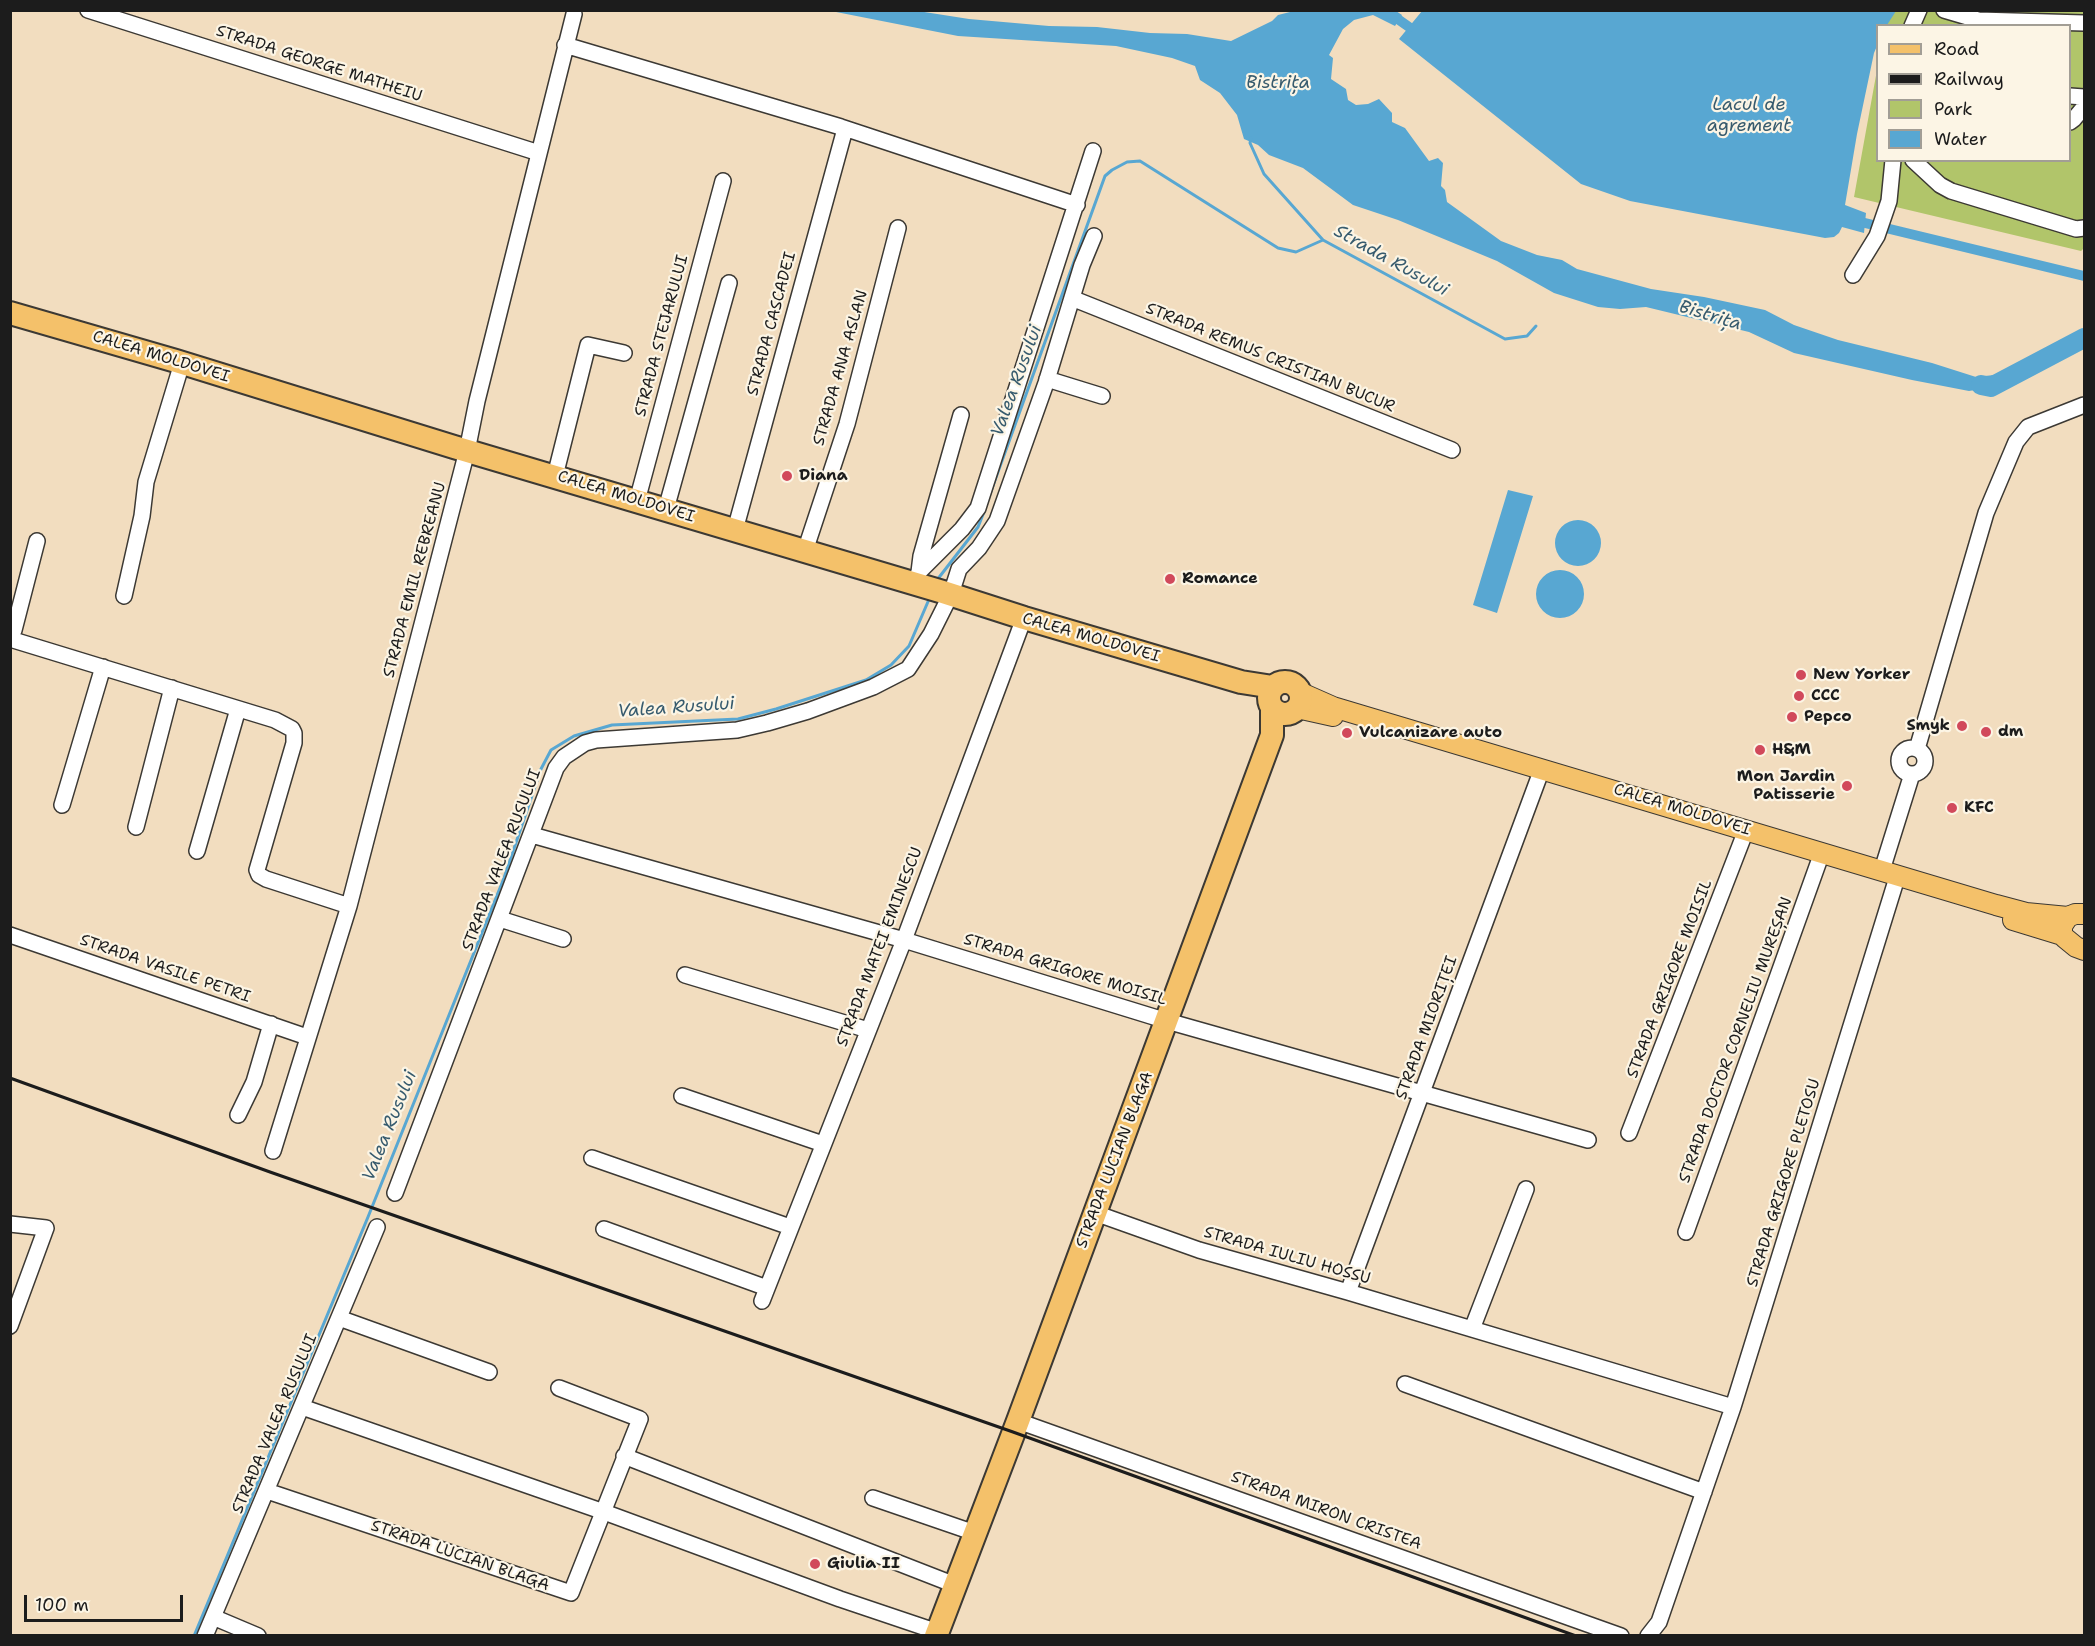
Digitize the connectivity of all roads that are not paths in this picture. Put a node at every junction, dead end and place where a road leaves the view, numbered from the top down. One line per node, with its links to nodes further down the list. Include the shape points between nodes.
1 (88, 10): 13 (street, STRADA GEORGE MATHEIU)
2 (1919, 10): 6 (street)
3 (1945, 11): 5 (street, via 1978,20); 7 (street)
4 (574, 14): 8 (street, STRADA EMIL REBREANU)
5 (2085, 23)
6 (1913, 24)
7 (1959, 24)
8 (565, 45): 11 (street); 13 (street, STRADA EMIL REBREANU)
9 (2085, 107): 10 (street)
10 (2071, 121)
11 (845, 129): 17 (street); 36 (street, STRADA CASCADEI)
12 (1093, 151): 17 (street)
13 (539, 153): 32 (street, STRADA EMIL REBREANU)
14 (1893, 162): 21 (street, via 1889,201 1877,236)
15 (1915, 162): 19 (street, via 1952,192 2076,229)
16 (723, 181): 34 (street, STRADA STEJARULUI)
17 (1077, 205): 39 (street, via 978,508)
18 (898, 228): 38 (street, STRADA ANA ASLAN, via 847,424)
19 (2085, 228)
20 (1094, 236): 23 (street)
21 (1853, 275)
22 (729, 284): 35 (street)
23 (1074, 299): 27 (street); 31 (street, STRADA REMUS CRISTIAN BUCUR)
24 (10, 313): 26 (highway, CALEA MOLDOVEI)
25 (624, 353): 33 (street, via 588,345)
26 (183, 363): 32 (highway, CALEA MOLDOVEI); 40 (street, via 146,482)
27 (1047, 379): 28 (street); 39 (street, via 997,521 959,569)
28 (1102, 396)
29 (2085, 405): 54 (street, STRADA GRIGORE PLETOSU, via 2028,427 2016,442 1986,513 1917,749 1905,750 1899,757 1899,766 1912,774)
30 (961, 415): 39 (street, via 921,556)
31 (1452, 450)
32 (467, 451): 33 (highway, CALEA MOLDOVEI); 55 (street, STRADA EMIL REBREANU)
33 (555, 476): 34 (highway, CALEA MOLDOVEI)
34 (637, 501): 35 (highway, CALEA MOLDOVEI)
35 (666, 509): 36 (highway, CALEA MOLDOVEI)
36 (735, 530): 38 (highway, CALEA MOLDOVEI)
37 (37, 541): 42 (street)
38 (805, 551): 39 (highway, CALEA MOLDOVEI)
39 (931, 586): 41 (highway, CALEA MOLDOVEI); 50 (street, STRADA VALEA RUSULUI, via 931,634 908,669 873,687 808,711 747,728 585,743 564,757 556,768)
40 (124, 596)
41 (1024, 618): 45 (highway, CALEA MOLDOVEI, via 1241,682); 60 (street, STRADA MATEI EMINESCU)
42 (10, 637): 43 (street)
43 (103, 667): 44 (street); 48 (street)
44 (172, 688): 46 (street); 49 (street)
45 (1283, 702): 47 (main road, CALEA MOLDOVEI); 54 (main road, CALEA MOLDOVEI, via 1333,707); 63 (highway, STRADA LUCIAN BLAGA)
46 (238, 709): 52 (street); 55 (street, via 287,725 294,733 257,866 259,875)
47 (1539, 777): 51 (main road, CALEA MOLDOVEI); 67 (street, STRADA MIORIȚEI)
48 (62, 805)
49 (136, 827)
50 (532, 835): 56 (street, STRADA VALEA RUSULUI); 60 (street, STRADA GRIGORE MOISIL)
51 (1743, 838): 53 (main road, CALEA MOLDOVEI); 70 (street, STRADA GRIGORE MOISIL)
52 (197, 850)
53 (1819, 861): 54 (main road, CALEA MOLDOVEI); 82 (street, STRADA DOCTOR CORNELIU MUREȘAN)
54 (1888, 877): 57 (main road, CALEA MOLDOVEI); 91 (street, STRADA GRIGORE PLETOSU)
55 (349, 906): 66 (street, STRADA EMIL REBREANU)
56 (500, 919): 59 (street); 76 (street, STRADA VALEA RUSULUI)
57 (2072, 922): 61 (main road, via 2068,942)
58 (10, 935): 64 (street, STRADA VASILE PETRI)
59 (562, 939)
60 (903, 939): 63 (street, STRADA GRIGORE MOISIL); 65 (street, STRADA MATEI EMINESCU)
61 (2085, 950)
62 (685, 975): 65 (street)
63 (1167, 1021): 67 (street, STRADA GRIGORE MOISIL); 77 (highway, STRADA LUCIAN BLAGA)
64 (271, 1024): 66 (street, STRADA VASILE PETRI); 69 (street, via 254,1082)
65 (868, 1030): 72 (street, STRADA MATEI EMINESCU)
66 (308, 1037): 73 (street, STRADA EMIL REBREANU)
67 (1422, 1093): 71 (street, STRADA GRIGORE MOISIL); 83 (street, STRADA MIORIȚEI)
68 (682, 1096): 72 (street)
69 (238, 1116)
70 (1629, 1133)
71 (1588, 1140)
72 (824, 1144): 80 (street, STRADA MATEI EMINESCU)
73 (273, 1151)
74 (592, 1158): 80 (street)
75 (1526, 1189): 86 (street)
76 (395, 1193)
77 (1095, 1213): 83 (street, STRADA IULIU HOSSU, via 1199,1250); 92 (highway, STRADA LUCIAN BLAGA)
78 (10, 1224): 85 (street, via 46,1228)
79 (377, 1227): 84 (street, STRADA VALEA RUSULUI)
80 (790, 1227): 81 (street, STRADA MATEI EMINESCU, via 764,1294)
81 (604, 1229)
82 (1686, 1232)
83 (1348, 1292): 86 (street, STRADA IULIU HOSSU)
84 (339, 1318): 87 (street); 90 (street, STRADA VALEA RUSULUI)
85 (10, 1326)
86 (1472, 1329): 91 (street, STRADA IULIU HOSSU)
87 (489, 1372)
88 (1405, 1384): 95 (street)
89 (559, 1388): 93 (street, STRADA LUCIAN BLAGA, via 640,1419)
90 (302, 1407): 94 (street, STRADA VALEA RUSULUI); 97 (street, STRADA LUCIAN BLAGA)
91 (1733, 1407): 95 (street, STRADA GRIGORE PLETOSU)
92 (1018, 1421): 98 (highway, STRADA LUCIAN BLAGA); 104 (street, STRADA MIRON CRISTEA)
93 (624, 1456): 97 (street, STRADA LUCIAN BLAGA); 99 (street)
94 (267, 1491): 97 (street, STRADA LUCIAN BLAGA, via 571,1593); 100 (street, STRADA VALEA RUSULUI)
95 (1704, 1492): 105 (street, STRADA GRIGORE PLETOSU, via 1659,1622)
96 (873, 1498): 98 (street)
97 (604, 1512): 101 (street, STRADA LUCIAN BLAGA)
98 (975, 1533): 99 (highway, STRADA LUCIAN BLAGA)
99 (955, 1585): 101 (highway, STRADA LUCIAN BLAGA)
100 (213, 1617): 102 (street, STRADA VALEA RUSULUI); 103 (street)
101 (937, 1634)
102 (205, 1635)
103 (258, 1635)
104 (1621, 1635)
105 (1648, 1635)

